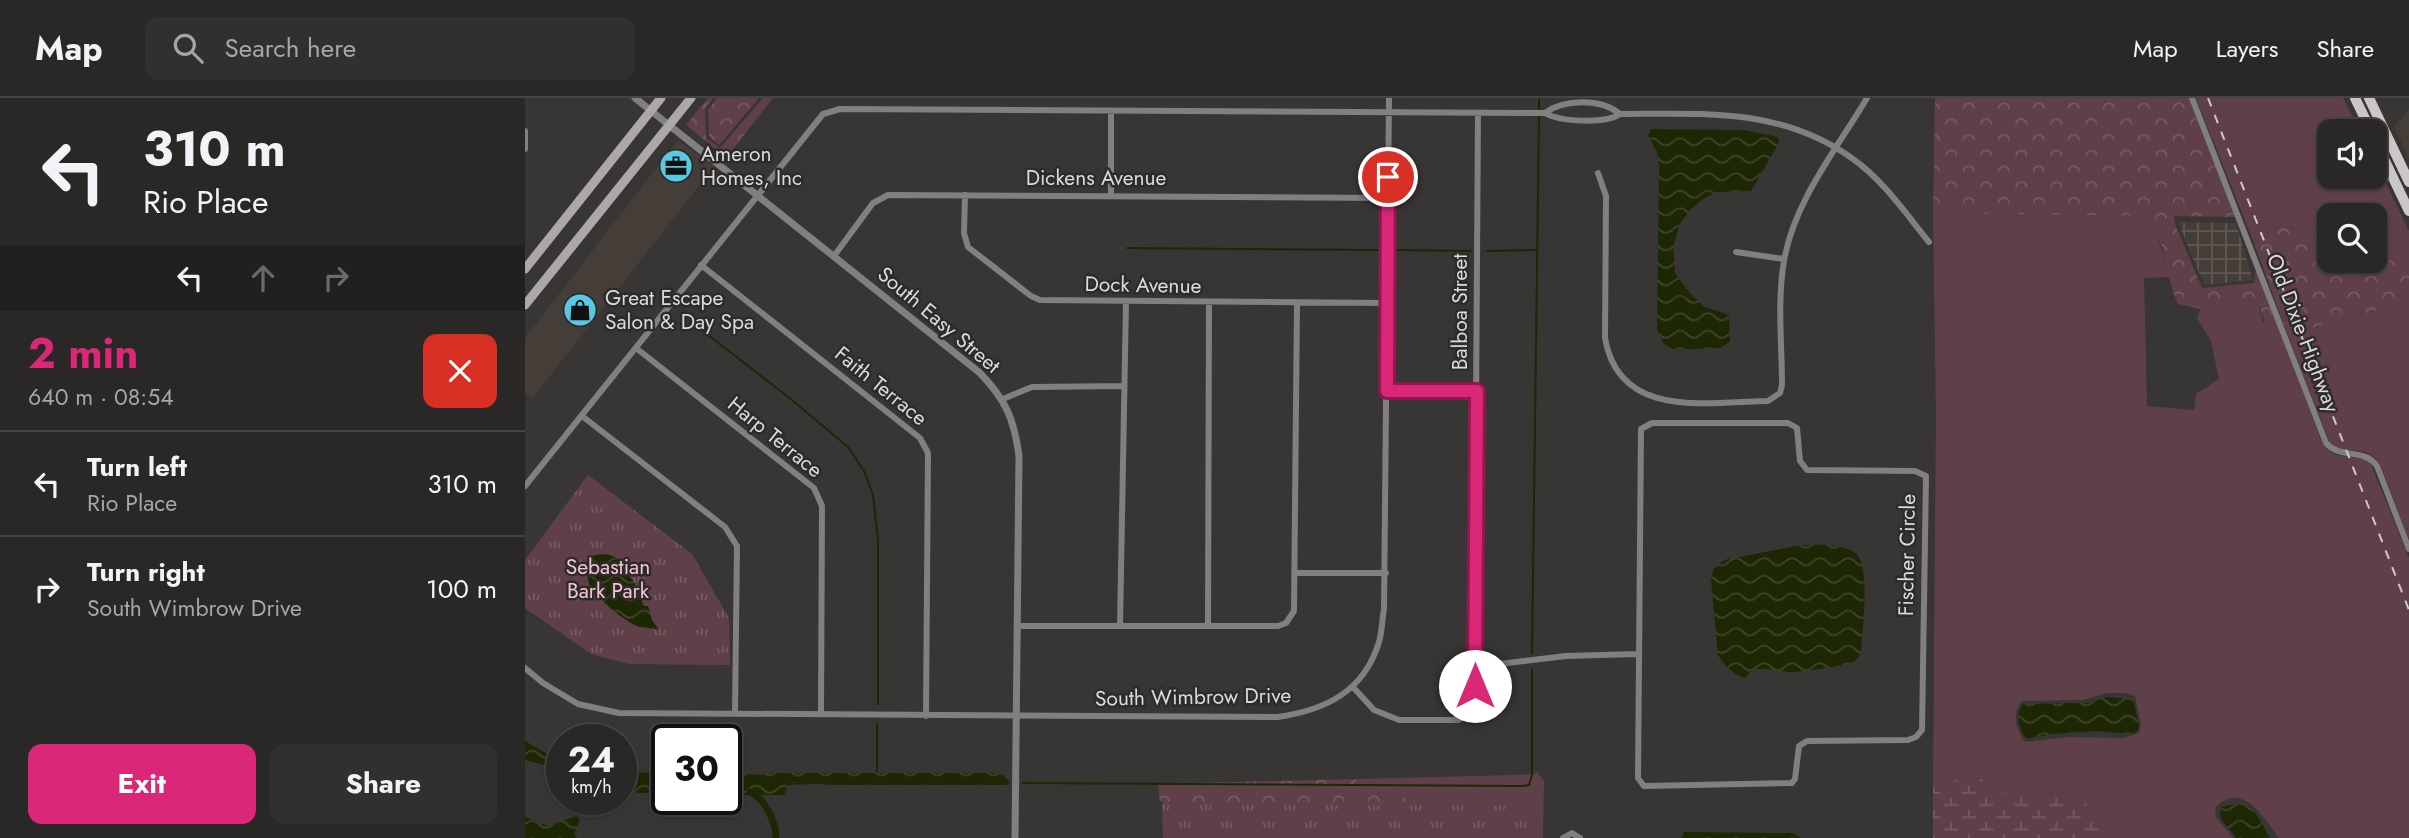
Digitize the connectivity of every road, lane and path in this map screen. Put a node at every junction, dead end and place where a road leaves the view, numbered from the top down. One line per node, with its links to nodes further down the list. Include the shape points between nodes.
1 (635, 98): 10 (street, South Easy Street)
2 (661, 98): 10 (main road)
3 (691, 98): 18 (main road)
4 (1389, 98): 13 (street, South Wimbrow Drive)
5 (1867, 98): 20 (street)
6 (2192, 98): 48 (street, Old Dixie Highway, via 2326,443 2337,452 2360,454 2377,466)
7 (2355, 98): 16 (main road)
8 (2368, 98): 24 (main road)
9 (1583, 103): 12 (street, via 1554,106); 15 (street, via 1612,107); 17 (street)
10 (651, 111): 18 (street, South Easy Street); 35 (main road)
11 (1111, 111): 13 (street); 25 (street, via 840,109 823,114); 27 (street)
12 (1545, 113): 14 (street); 17 (street, via 1554,119)
13 (1389, 114): 14 (street); 28 (street, South Wimbrow Drive)
14 (1478, 114): 44 (street, Balboa Street)
15 (1620, 114): 17 (street, via 1613,119); 20 (street, via 1753,117 1788,125)
16 (2365, 119)
17 (1583, 120)
18 (670, 125): 25 (street, South Easy Street); 40 (main road)
19 (525, 131): 21 (street)
20 (1837, 148): 30 (street, via 1880,183); 33 (street, via 1799,213)
21 (525, 149)
22 (2387, 165): 29 (main road)
23 (1598, 173): 33 (street, via 1606,197 1607,349 1622,376 1642,393 1675,402 1775,398 1782,385)
24 (2409, 182)
25 (757, 195): 32 (street, South Easy Street); 34 (street)
26 (965, 195): 27 (street, Dickens Avenue); 32 (street, Dickens Avenue, via 888,195 873,203); 36 (street, Dock Avenue, via 968,247 1031,296 1048,301)
27 (1111, 195): 28 (street, Dickens Avenue)
28 (1387, 198): 39 (street, South Wimbrow Drive)
29 (2409, 211)
30 (1929, 242)
31 (1736, 252): 33 (street)
32 (834, 256): 45 (street, South Easy Street, via 980,373)
33 (1784, 259)
34 (701, 265): 41 (street); 60 (street, Faith Terrace, via 919,438 928,453)
35 (525, 269)
36 (1126, 301): 37 (street, Dock Avenue); 42 (street)
37 (1209, 303): 38 (street, Dock Avenue); 53 (street)
38 (1297, 303): 39 (street, Dock Avenue); 49 (street)
39 (1387, 303): 43 (street, South Wimbrow Drive)
40 (525, 305)
41 (636, 348): 46 (street); 59 (street, Harp Terrace, via 814,488 822,506)
42 (1124, 386): 45 (street, via 1032,387); 52 (street)
43 (1387, 391): 44 (street); 50 (street, South Wimbrow Drive)
44 (1477, 391): 55 (street, Balboa Street)
45 (1003, 399): 51 (street, South Easy Street, via 1019,456)
46 (582, 416): 47 (street); 58 (street, via 725,527 737,546)
47 (525, 486)
48 (2409, 549)
49 (1295, 573): 50 (street); 53 (street, via 1294,611 1286,623)
50 (1385, 573): 57 (street, South Wimbrow Drive, via 1379,642)
51 (1017, 626): 52 (street); 61 (street, South Easy Street)
52 (1120, 626): 53 (street)
53 (1208, 626)
54 (1637, 654): 54 (street, Fischer Circle, via 1641,429 1646,425 1788,423 1797,428 1800,461 1807,470 1916,471 1926,476 1922,730 1916,737 1807,741 1799,746 1792,783 1644,786 1638,778); 55 (street, via 1566,656)
55 (1475, 667): 57 (street, Balboa Street, via 1475,705 1458,720 1399,720 1374,710)
56 (525, 668): 58 (street, South Wimbrow Drive, via 578,704 619,713)
57 (1353, 687): 61 (street, South Wimbrow Drive, via 1308,713 1278,717)
58 (735, 713): 59 (street, South Wimbrow Drive)
59 (821, 714): 60 (street, South Wimbrow Drive)
60 (926, 716): 61 (street, South Wimbrow Drive)
61 (1016, 716): 62 (street, South Easy Street)
62 (1015, 838)
63 (1563, 838): 64 (street, via 1572,833)
64 (1580, 838)

